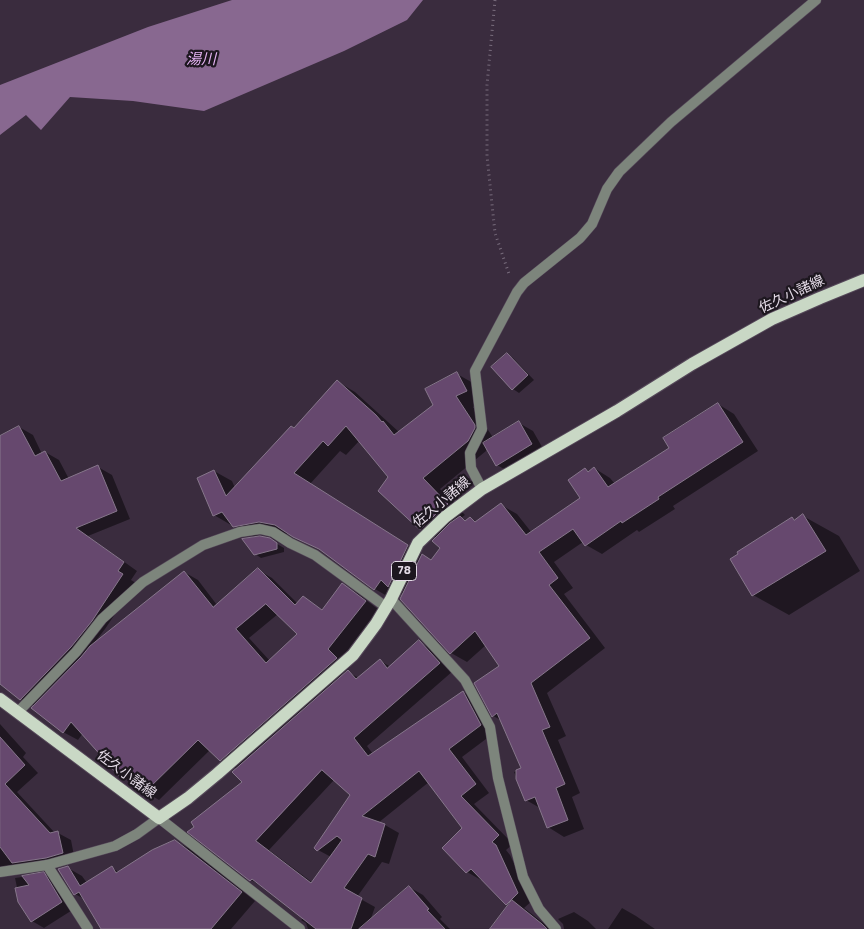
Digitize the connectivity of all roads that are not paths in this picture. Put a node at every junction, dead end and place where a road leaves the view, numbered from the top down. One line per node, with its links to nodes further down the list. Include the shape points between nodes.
1 (816, 0): 3 (street, via 671,122 618,172 592,224 517,292 474,371 482,429 470,453 471,468)
2 (864, 280): 3 (main road, 佐久小諸線 / 78, via 764,324)
3 (482, 489): 4 (main road, 佐久小諸線 / 78, via 418,543)
4 (388, 603): 6 (street, via 273,532 260,529 240,532 203,544 143,582 102,619 76,652); 7 (main road, 佐久小諸線 / 78, via 353,655 188,798); 12 (street, via 465,680 490,727 498,778 524,878 539,909)
5 (0, 699): 6 (main road, 佐久小諸線)
6 (18, 712): 7 (main road, 佐久小諸線)
7 (159, 818): 8 (street, via 115,846); 11 (street)
8 (47, 865): 9 (street); 10 (street)
9 (0, 872)
10 (88, 929)
11 (300, 929)
12 (556, 929)

